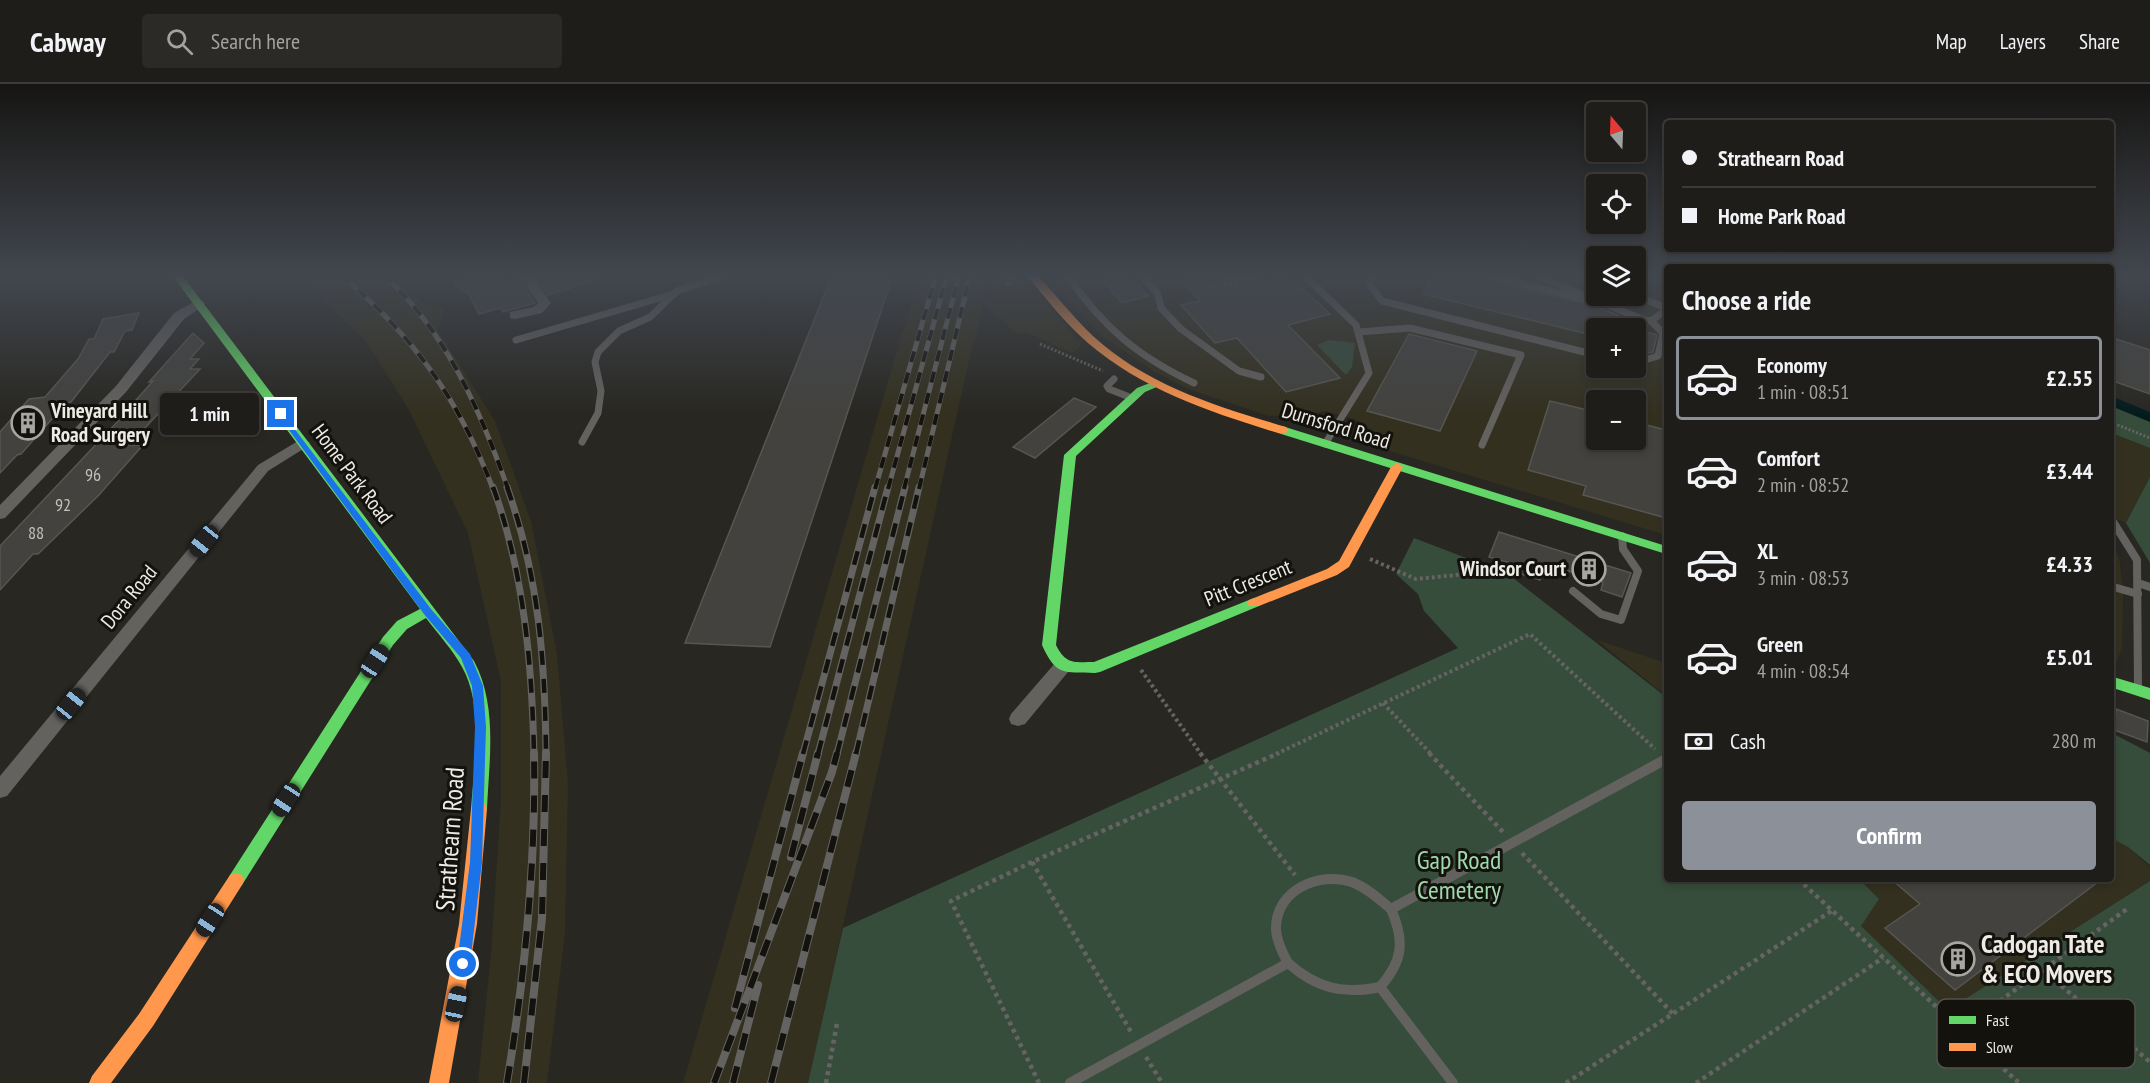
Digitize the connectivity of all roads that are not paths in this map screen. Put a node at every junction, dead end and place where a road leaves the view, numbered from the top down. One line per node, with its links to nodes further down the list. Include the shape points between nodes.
1 (1651, 321): 14 (lane, via 1663,333 1658,356)
2 (175, 322): 25 (street, via 121,389)
3 (213, 322): 21 (street, Home Park Road)
4 (580, 322): 12 (lane)
5 (640, 322): 20 (lane, via 619,331 598,352 598,413)
6 (1073, 322): 18 (street, Durnsford Road, via 1112,357)
7 (1104, 322): 17 (lane, via 1132,350)
8 (1175, 322): 16 (lane, via 1239,371)
9 (1352, 322): 11 (lane)
10 (1462, 322): 13 (lane)
11 (1359, 332): 22 (lane, via 1369,373); 23 (lane, via 1410,328 1521,355)
12 (516, 340)
13 (1586, 353)
14 (1646, 360)
15 (1112, 376): 19 (lane, via 1109,389)
16 (1261, 377)
17 (1194, 383)
18 (1155, 384): 19 (street); 22 (street, Durnsford Road, via 1193,402)
19 (1132, 398): 35 (street, via 1070,455 1049,645 1052,657)
20 (582, 442)
21 (303, 443): 34 (street, Home Park Road); 40 (street, Dora Road, via 263,468)
22 (1325, 444): 24 (street, Durnsford Road)
23 (1482, 445)
24 (1397, 467): 27 (street, Durnsford Road); 35 (street, Pitt Crescent, via 1352,552 1332,572 1095,668)
25 (0, 514)
26 (2114, 523): 29 (lane, via 2137,560)
27 (1622, 536): 28 (street, Durnsford Road); 32 (lane, via 1623,549 1638,571 1621,620 1614,621)
28 (1664, 549)
29 (2138, 583): 31 (lane); 33 (lane)
30 (2114, 587): 33 (lane)
31 (2150, 587)
32 (1573, 591)
33 (2138, 594): 37 (lane)
34 (428, 611): 44 (street, via 402,625 388,641 146,1020); 45 (street, Strathearn Road, via 466,657 481,704 476,862 461,984)
35 (1062, 667): 38 (street)
36 (2114, 682): 37 (street)
37 (2144, 692)
38 (1018, 719)
39 (1664, 760): 41 (lane)
40 (0, 790)
41 (1391, 909): 42 (lane, via 1371,891 1349,881 1327,879 1302,884 1289,894 1276,926); 43 (lane, via 1400,928 1403,950 1396,970)
42 (1288, 963): 43 (lane, via 1301,976 1330,990 1362,992); 46 (lane)
43 (1380, 987): 47 (lane)
44 (99, 1083)
45 (439, 1083)
46 (1070, 1083)
47 (1453, 1083)

